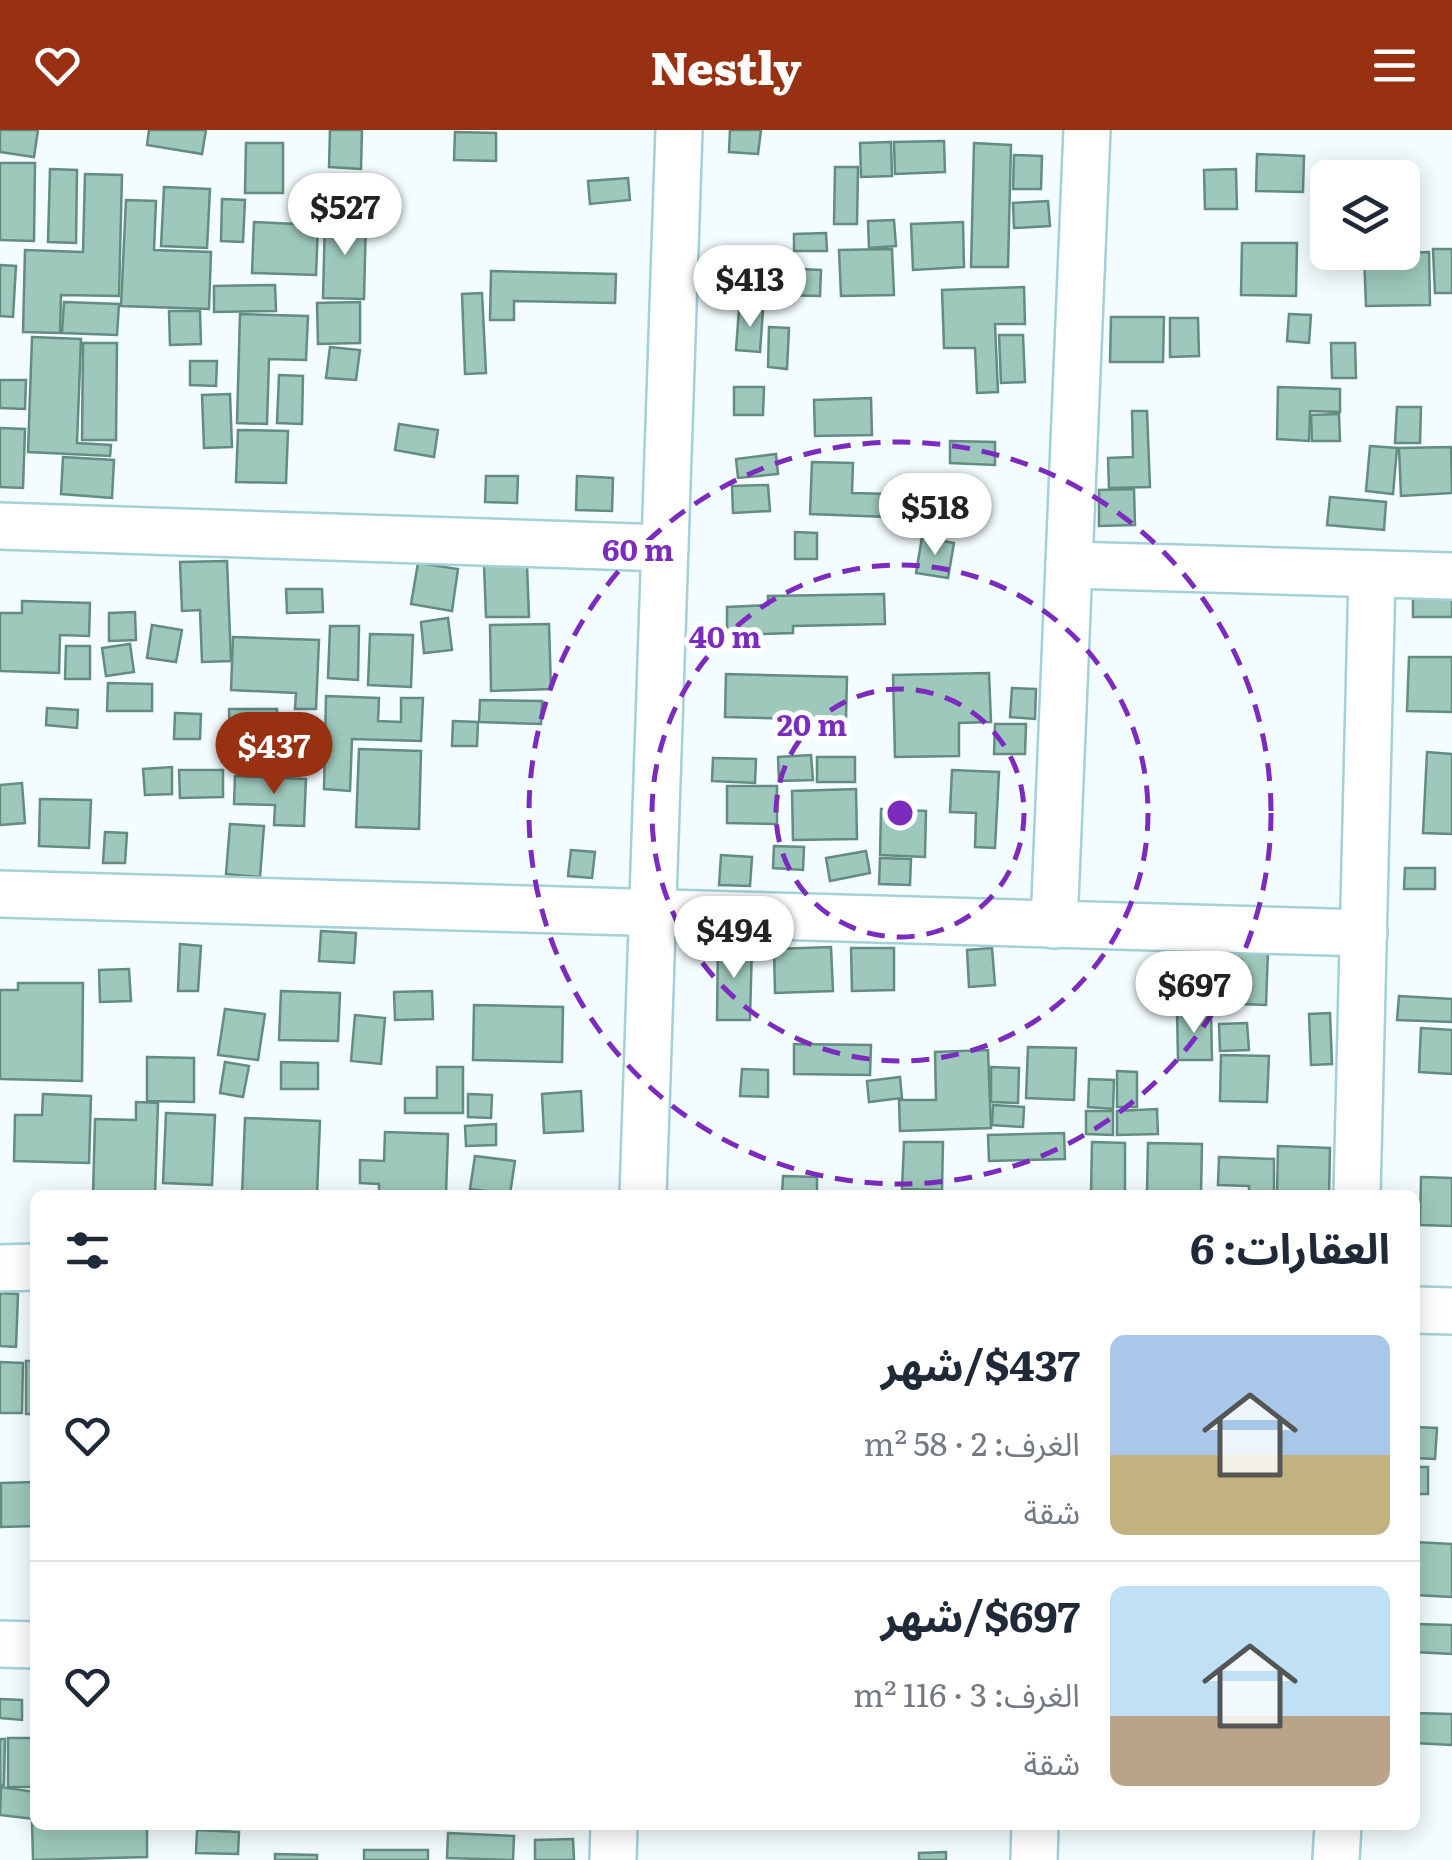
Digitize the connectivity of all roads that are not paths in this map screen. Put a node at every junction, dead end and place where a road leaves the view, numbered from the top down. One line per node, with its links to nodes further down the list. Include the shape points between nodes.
1 (678, 130): 4 (street)
2 (1086, 130): 5 (street)
3 (0, 526): 4 (street)
4 (665, 548): 9 (street)
5 (1069, 566): 6 (street); 10 (street)
6 (1372, 575): 7 (street); 11 (street)
7 (1452, 576)
8 (0, 894): 9 (street)
9 (654, 912): 10 (street); 12 (street)
10 (1054, 925): 11 (street)
11 (1364, 933): 13 (street)
12 (644, 1190)
13 (1357, 1190)
14 (30, 1267): 15 (street)
15 (0, 1268)
16 (1420, 1310): 17 (street)
17 (1452, 1311)
18 (0, 1644): 19 (street)
19 (30, 1645)
20 (614, 1830): 23 (street)
21 (1035, 1830): 24 (street)
22 (1338, 1830): 25 (street)
23 (612, 1860)
24 (1034, 1860)
25 (1336, 1860)

